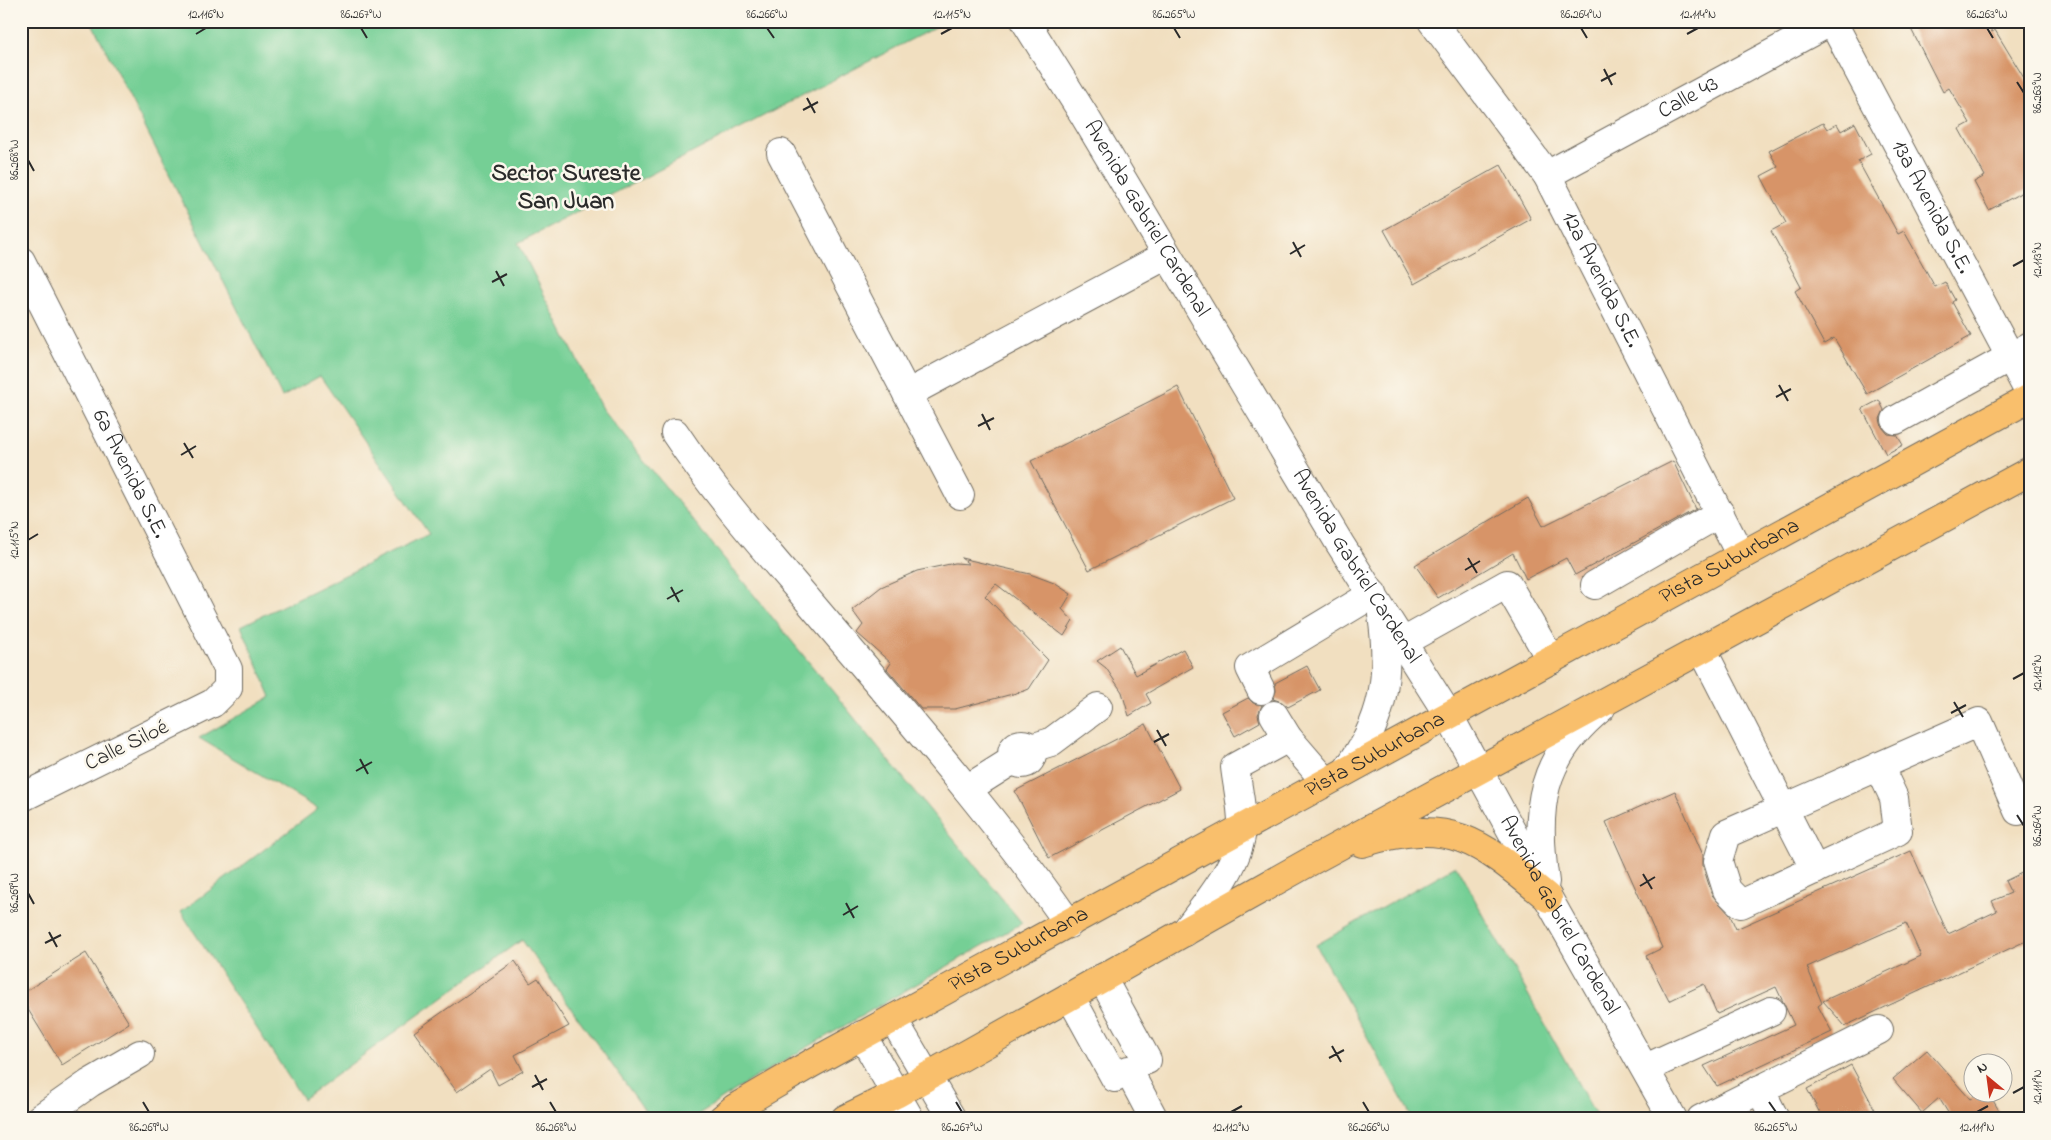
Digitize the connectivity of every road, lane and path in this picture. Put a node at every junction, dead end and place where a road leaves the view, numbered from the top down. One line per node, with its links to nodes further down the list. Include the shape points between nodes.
1 (1025, 21): 6 (street, Avenida Gabriel Cardenal)
2 (1432, 21): 5 (street, 12a Avenida S.E.)
3 (1832, 21): 5 (street, Calle 43); 8 (street, 13a Avenida S.E.)
4 (781, 153): 9 (street)
5 (1547, 175): 16 (street, 12a Avenida S.E.)
6 (1167, 255): 9 (street); 19 (street, Avenida Gabriel Cardenal)
7 (21, 261): 23 (street, 6a Avenida S.E., via 228,669)
8 (2020, 351): 10 (street, 13a Avenida S.E.); 12 (street)
9 (907, 394): 15 (street)
10 (2030, 394)
11 (2030, 398): 17 (main road, Pista Suburbana)
12 (1896, 420)
13 (675, 433): 33 (street, via 708,482 748,531)
14 (2030, 471): 21 (main road)
15 (960, 494)
16 (1720, 513): 17 (street, 12a Avenida S.E.); 18 (street)
17 (1741, 556): 22 (main road, Pista Suburbana)
18 (1595, 585)
19 (1376, 600): 20 (street, Avenida Gabriel Cardenal); 24 (street, via 1250,668); 32 (street, via 1386,650 1382,700 1373,730)
20 (1403, 642): 22 (street, via 1506,584); 28 (street, Avenida Gabriel Cardenal)
21 (1702, 650): 25 (main road); 35 (street)
22 (1551, 660): 28 (main road, Pista Suburbana)
23 (228, 688): 34 (street, Calle Siloé, via 213,703)
24 (1261, 690)
25 (1615, 696): 31 (main road); 40 (street, via 1572,736 1549,773 1540,818)
26 (1098, 707): 33 (street, via 1051,742 1022,754)
27 (1274, 714): 29 (street)
28 (1449, 716): 31 (street, Avenida Gabriel Cardenal); 32 (main road, Pista Suburbana)
29 (1288, 738): 32 (street); 37 (street, via 1235,767)
30 (1879, 766): 35 (street); 36 (street, via 1979,722); 39 (street, via 1894,798 1898,831)
31 (1479, 770): 38 (main road); 40 (street, Avenida Gabriel Cardenal)
32 (1337, 776): 37 (main road, Pista Suburbana)
33 (967, 789): 41 (street)
34 (21, 798)
35 (1784, 808): 39 (street); 39 (street, via 1726,834 1718,861 1727,890 1741,904)
36 (2018, 811)
37 (1242, 828): 41 (main road, Pista Suburbana); 42 (street, via 1237,853 1209,901)
38 (1311, 861): 40 (main road, via 1391,836 1443,833 1474,842 1488,850); 42 (main road)
39 (1816, 870)
40 (1548, 898): 50 (street, Avenida Gabriel Cardenal)
41 (1069, 924): 46 (main road, Pista Suburbana)
42 (1184, 932): 43 (main road)
43 (1102, 978): 44 (main road); 51 (street)
44 (1070, 996): 51 (street); 52 (main road)
45 (1771, 1011): 50 (street)
46 (893, 1019): 48 (main road, Pista Suburbana); 52 (street)
47 (1879, 1030): 53 (street)
48 (862, 1035): 54 (street); 56 (main road, Pista Suburbana, via 735,1108)
49 (140, 1054): 55 (street, via 90,1083)
50 (1646, 1068): 61 (street, Avenida Gabriel Cardenal)
51 (1130, 1069): 60 (street)
52 (927, 1076): 54 (main road); 59 (street)
53 (1760, 1090): 62 (street); 63 (street)
54 (896, 1094): 57 (main road); 58 (street)
55 (39, 1119)
56 (722, 1119)
57 (845, 1119)
58 (910, 1119)
59 (952, 1119)
60 (1154, 1119)
61 (1673, 1119)
62 (1701, 1119)
63 (1775, 1119)

